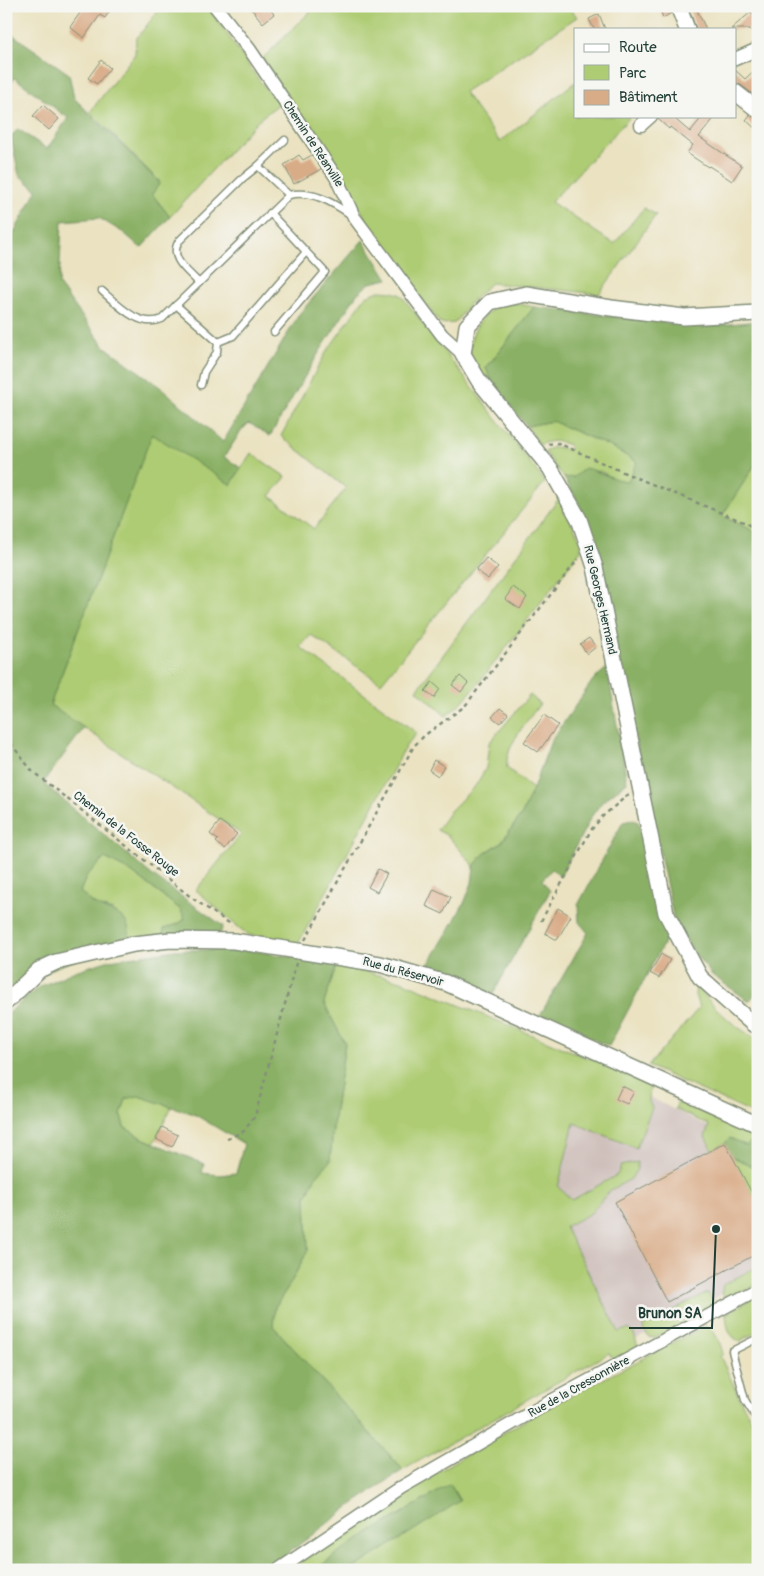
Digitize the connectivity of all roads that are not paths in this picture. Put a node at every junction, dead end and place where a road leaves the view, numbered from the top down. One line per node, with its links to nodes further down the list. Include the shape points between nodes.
1 (215, 6): 14 (street, Chemin de Réanville, via 250,50 336,177)
2 (678, 6): 3 (street)
3 (687, 28)
4 (758, 50): 5 (street)
5 (736, 59)
6 (736, 93): 7 (street)
7 (758, 110)
8 (649, 118): 9 (street)
9 (641, 125)
10 (285, 140): 11 (lane)
11 (258, 166): 12 (lane); 16 (lane, via 175,247 178,260)
12 (288, 195): 13 (lane); 14 (lane, via 310,194 333,203)
13 (270, 213): 15 (lane); 16 (lane)
14 (354, 217): 22 (street, Chemin de Réanville, via 442,334)
15 (306, 252): 20 (lane, via 325,272); 21 (lane, via 233,336)
16 (199, 283): 18 (lane)
17 (102, 291): 18 (lane, via 119,306 147,322 162,319)
18 (176, 305): 21 (lane)
19 (758, 314): 22 (street, via 684,316 526,294 490,302 467,326)
20 (274, 332)
21 (218, 342): 23 (lane, via 217,352 204,372)
22 (463, 354): 25 (street, Rue Georges Hermand, via 479,381 550,468 579,519 595,567 666,913 700,977)
23 (201, 385)
24 (6, 1002): 26 (street, Rue du Réservoir, via 39,970 56,962 134,944 170,940 234,941 380,964 446,983)
25 (758, 1026)
26 (758, 1125)
27 (758, 1289): 30 (street, Rue de la Cressonnière, via 553,1400 402,1487)
28 (758, 1338): 29 (lane, via 732,1352 745,1400)
29 (758, 1421)
30 (278, 1570)

